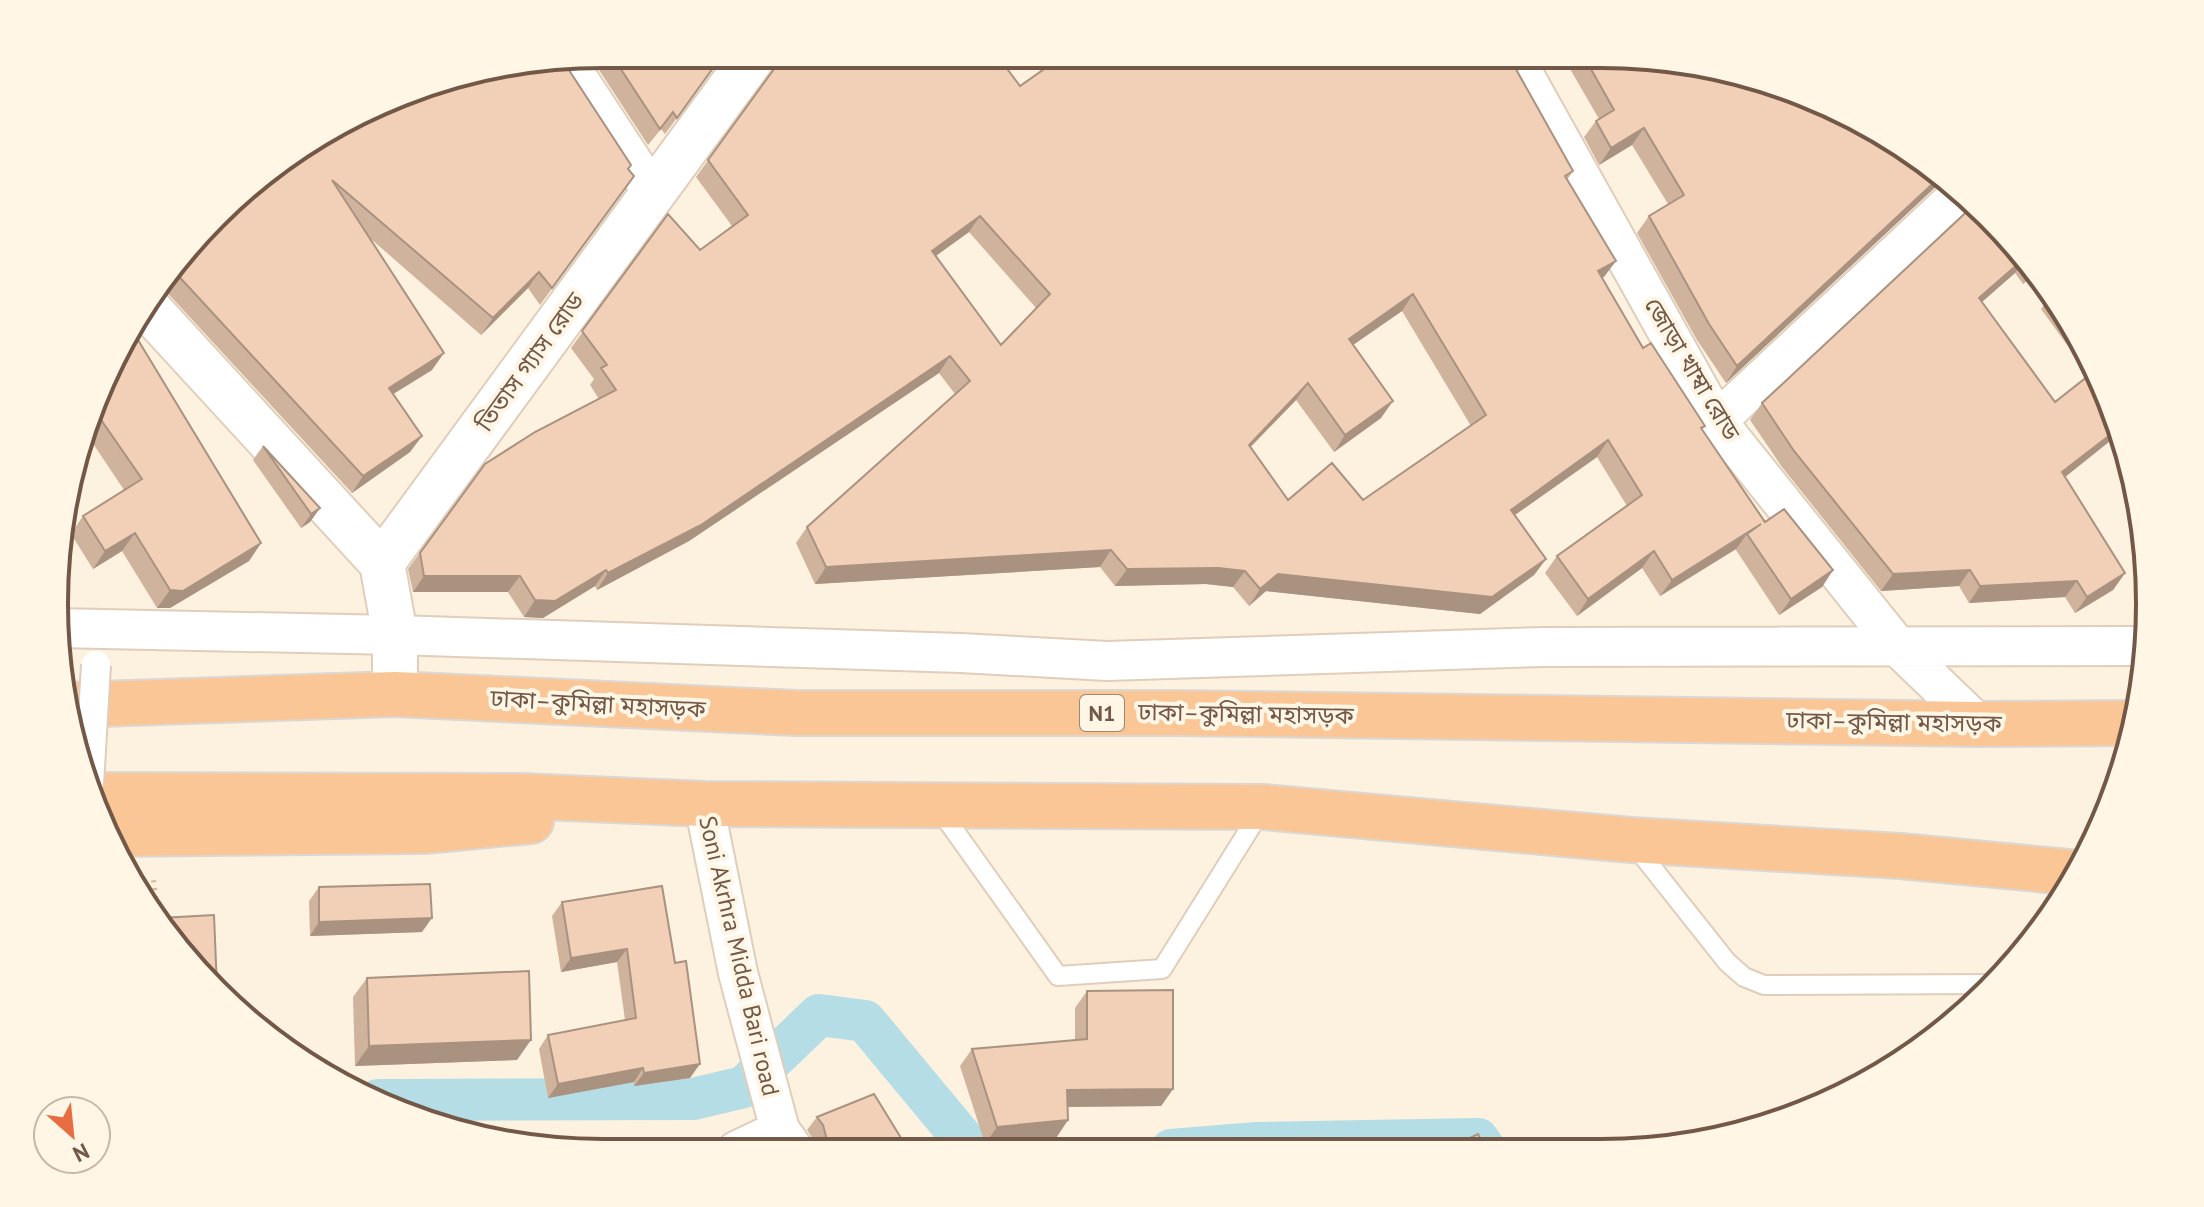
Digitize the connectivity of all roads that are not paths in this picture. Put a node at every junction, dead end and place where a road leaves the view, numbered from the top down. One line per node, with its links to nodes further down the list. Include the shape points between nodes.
1 (745, 68): 4 (street, তিতাস গ্যাস রোড)
2 (1520, 68): 7 (street, জোড়া খাম্বা রোড)
3 (572, 69): 4 (street)
4 (653, 193): 8 (street, তিতাস গ্যাস রোড)
5 (1953, 200): 7 (street)
6 (153, 314): 8 (street)
7 (1717, 421): 12 (street, জোড়া খাম্বা রোড)
8 (382, 563): 10 (street)
9 (69, 628): 10 (street)
10 (395, 635): 12 (street, via 1107,661 1543,647); 14 (street)
11 (2134, 646): 12 (street)
12 (1898, 647): 17 (street, জোড়া খাম্বা রোড)
13 (96, 665): 18 (street, bridge)
14 (395, 694): 15 (highway, ঢাকা–কুমিল্লা মহাসড়ক / N1); 17 (highway, ঢাকা–কুমিল্লা মহাসড়ক / N1, via 796,713)
15 (78, 705)
16 (2122, 723): 17 (highway, ঢাকা–কুমিল্লা মহাসড়ক / N1)
17 (1978, 724)
18 (91, 758)
19 (104, 795): 20 (highway, via 521,796)
20 (704, 804): 21 (highway); 23 (highway, via 424,831); 27 (street, Soni Akrhra Midda Bari road, via 738,973)
21 (937, 806): 22 (highway); 22 (lane, via 1058,976 1162,969)
22 (1264, 807): 24 (highway)
23 (120, 834)
24 (1631, 840): 25 (highway); 26 (lane, via 1744,977 1764,985)
25 (2064, 872)
26 (1977, 984)
27 (785, 1136)

